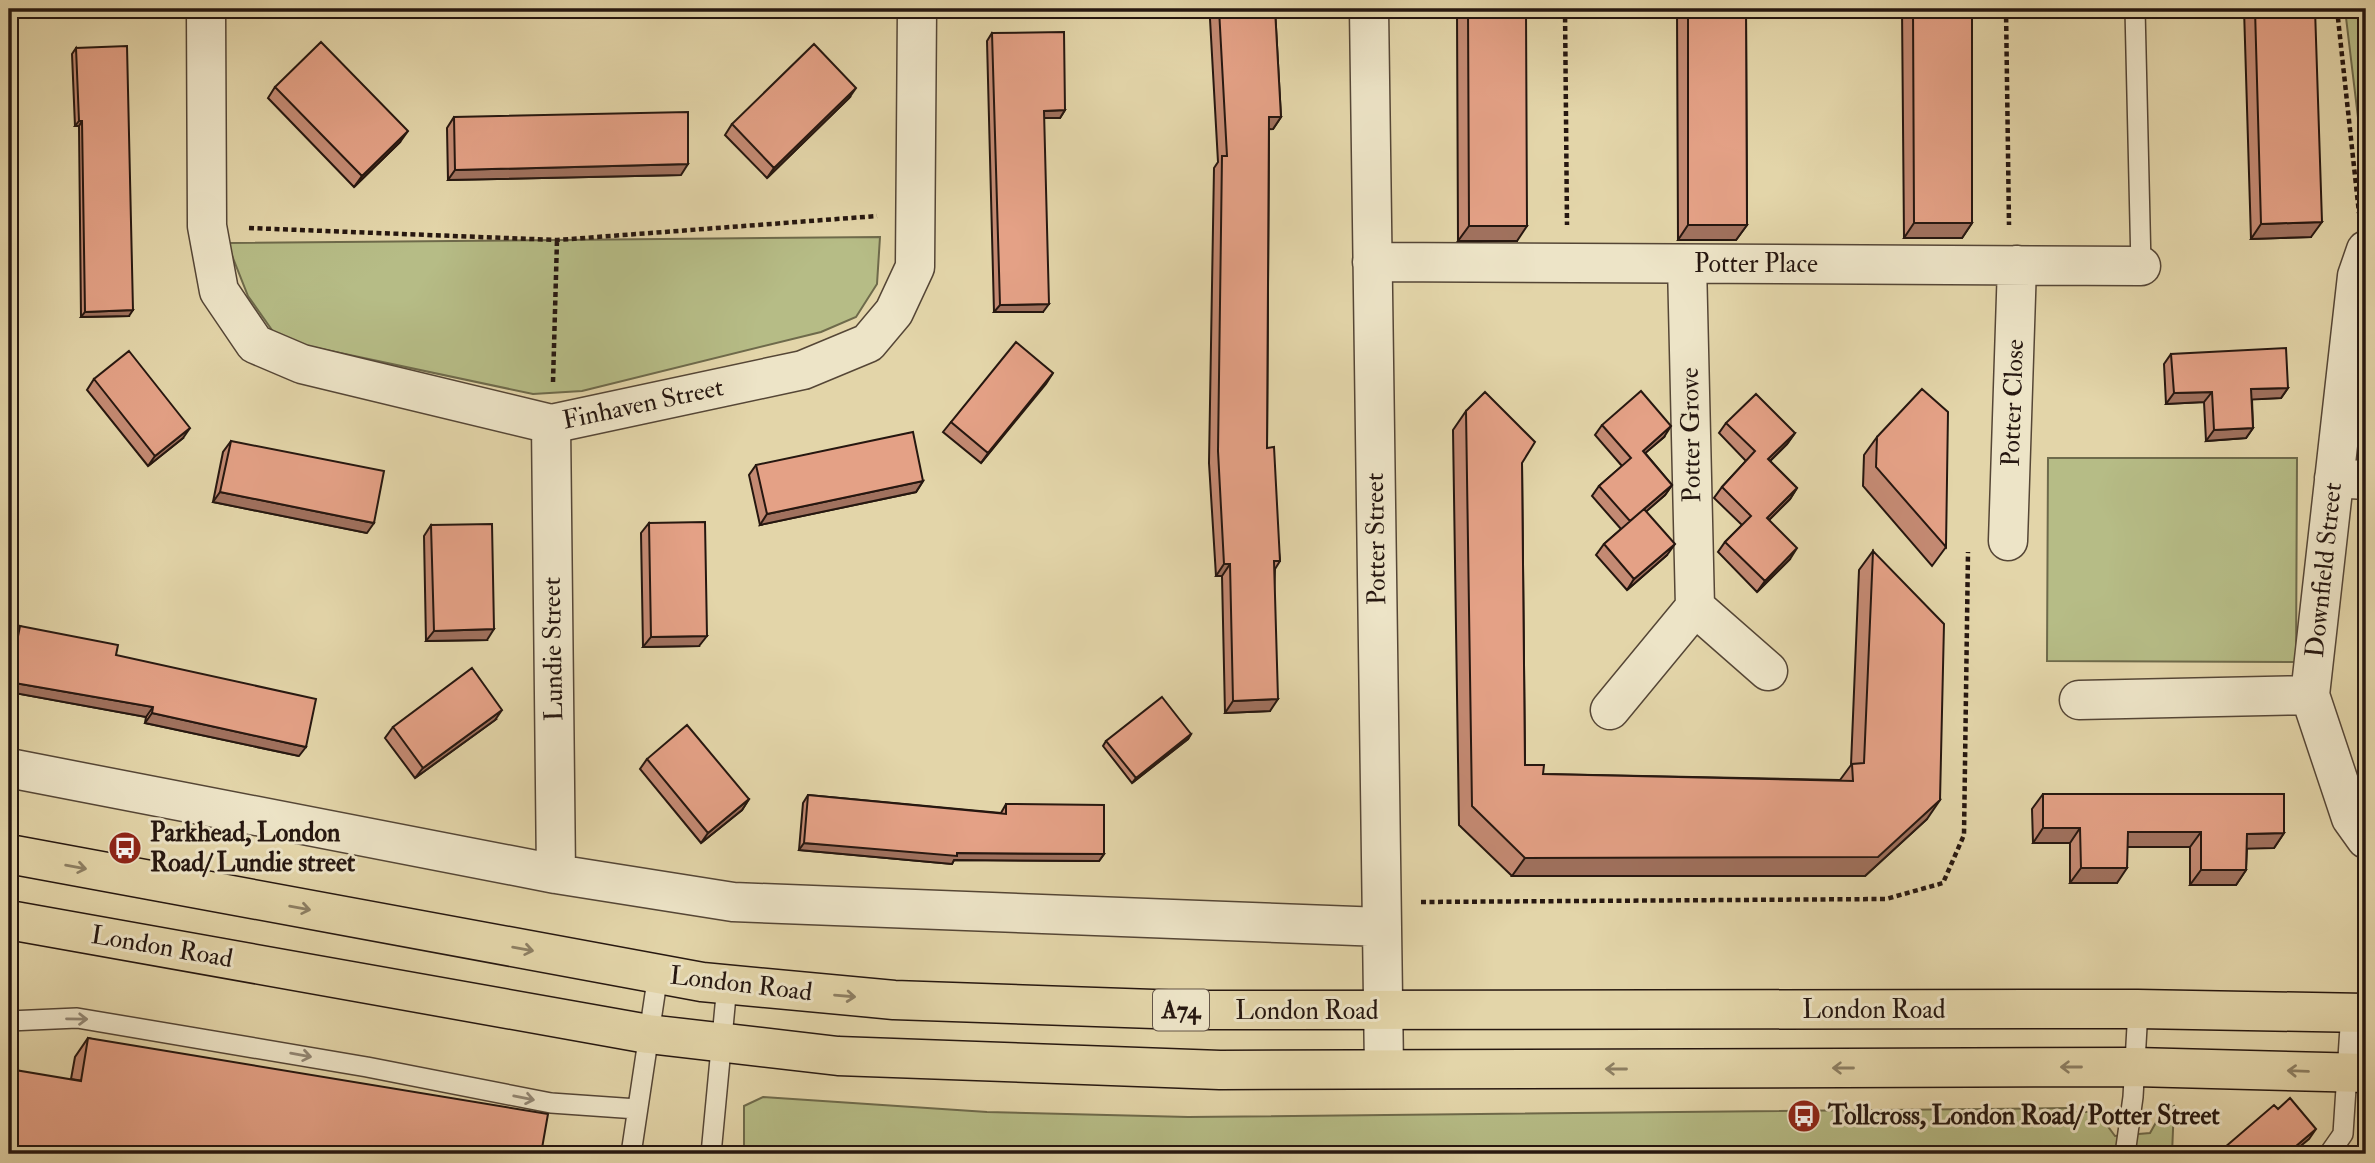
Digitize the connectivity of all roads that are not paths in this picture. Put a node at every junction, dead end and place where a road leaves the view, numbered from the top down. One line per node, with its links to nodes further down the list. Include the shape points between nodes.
1 (206, 9): 10 (street, Finhaven Street, via 207,226 219,290 255,344 302,364)
2 (918, 9): 10 (street, Finhaven Street, via 915,267 894,312 868,343 803,370)
3 (1369, 9): 6 (street, Potter Street)
4 (2134, 9): 9 (lane)
5 (2365, 254): 11 (street, Downfield Street, via 2357,276)
6 (1372, 262): 7 (street, Potter Place); 22 (street, Potter Street)
7 (1687, 264): 8 (street, Potter Place); 13 (street, Potter Grove)
8 (2014, 265): 9 (street, Potter Place); 12 (street, Potter Close)
9 (2141, 266)
10 (551, 424): 21 (street, Lundie Street)
11 (2350, 479): 15 (street, Downfield Street)
12 (2008, 541)
13 (1695, 607): 14 (street); 17 (street)
14 (1768, 671)
15 (2310, 695): 16 (street); 19 (street, Downfield Street, via 2351,818)
16 (2079, 700)
17 (1610, 710)
18 (9, 768): 21 (street)
19 (2366, 839)
20 (9, 854): 24 (main road, London Road / A74, one-way to 24)
21 (555, 874): 22 (street, via 733,902)
22 (1381, 915): 27 (street, Potter Street)
23 (9, 920): 30 (main road, London Road / A74)
24 (657, 974): 25 (main road, London Road / A74); 30 (lane)
25 (727, 985): 27 (main road, London Road / A74, one-way to 27, via 968,1004); 31 (lane)
26 (2138, 1009): 27 (main road, London Road / A74); 28 (main road, London Road / A74); 32 (lane)
27 (1383, 1011): 33 (street, Potter Street)
28 (2359, 1012): 34 (lane)
29 (9, 1021): 35 (lane, one-way to 35, via 77,1017 551,1103)
30 (648, 1034): 31 (main road, London Road / A74); 35 (lane)
31 (722, 1044): 33 (main road, London Road / A74, via 838,1056 983,1063); 37 (lane)
32 (2135, 1067): 33 (main road, London Road / A74, one-way to 33); 34 (main road, London Road / A74, one-way to 32); 38 (lane)
33 (1384, 1069)
34 (2358, 1073): 39 (lane, via 2343,1134)
35 (637, 1110): 36 (lane)
36 (631, 1154)
37 (711, 1154)
38 (2125, 1154)
39 (2329, 1154)

